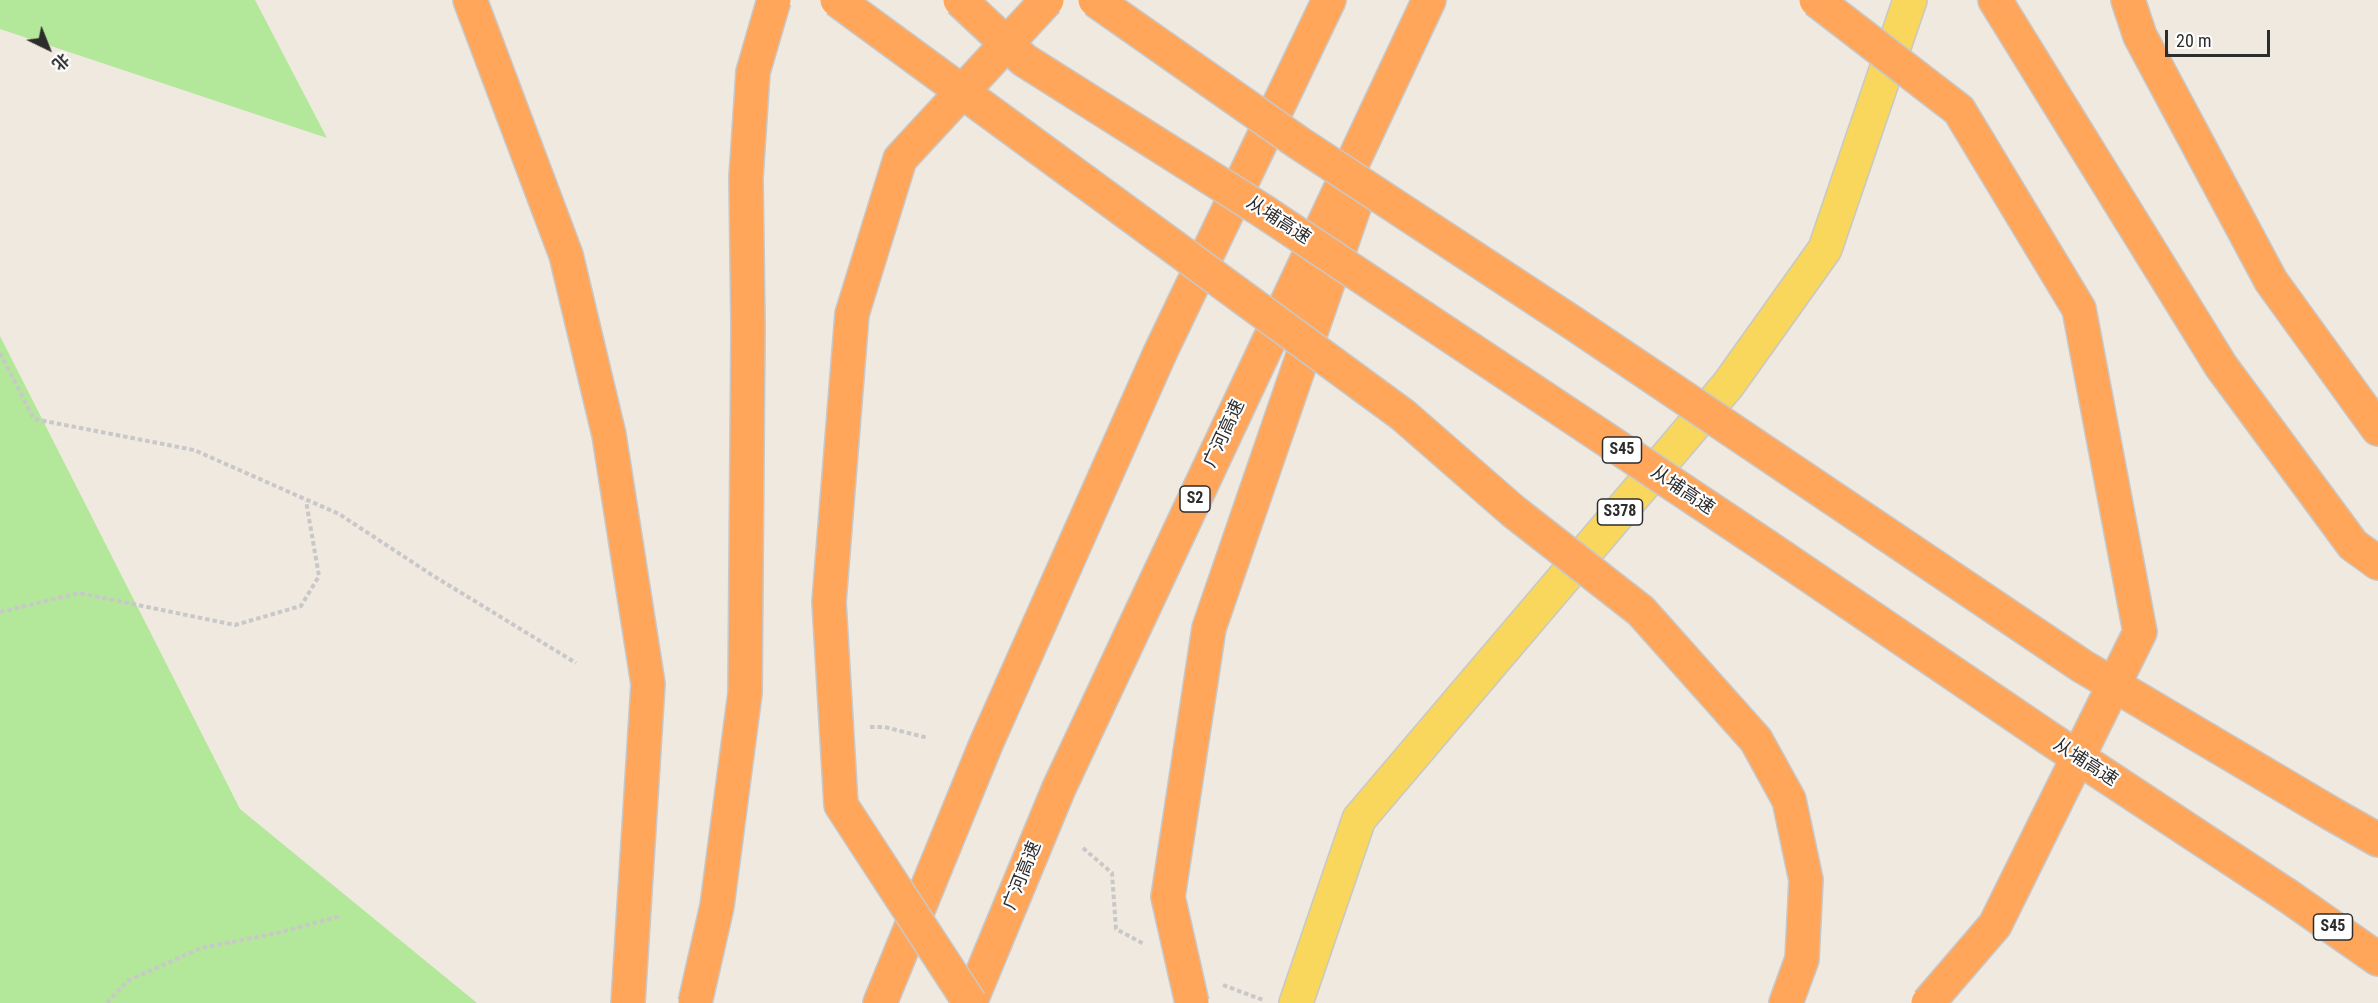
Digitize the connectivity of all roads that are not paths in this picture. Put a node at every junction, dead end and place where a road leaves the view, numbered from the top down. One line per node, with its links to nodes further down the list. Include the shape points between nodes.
1 (470, 0): 18 (highway, via 566,255 609,435 648,684)
2 (774, 0): 19 (highway, bridge, via 753,72 746,177 746,693 717,906)
3 (837, 0): 24 (highway, bridge, via 1403,415 1513,511 1641,611 1756,740 1789,800 1806,880 1802,959)
4 (960, 0): 17 (highway, 从埔高速 / S45, bridge, via 1024,60 1263,211)
5 (1047, 0): 21 (highway, bridge, via 900,159 852,314 829,602 841,805)
6 (1095, 0): 16 (highway, bridge, via 1299,143 2082,666)
7 (1329, 0): 20 (highway, via 1160,353 986,744)
8 (1429, 0): 13 (highway, 广河高速 / S2)
9 (1816, 0): 25 (highway, bridge, via 1959,110 2079,309 2140,633 1995,925)
10 (1910, 0): 23 (main road, S378, via 1825,249 1728,386 1359,819)
11 (1995, 0): 15 (highway, via 2221,366 2353,545)
12 (2128, 0): 14 (highway, via 2140,36 2271,281)
13 (1415, 29): 21 (highway, 广河高速 / S2, via 1059,788); 22 (highway, bridge, via 1209,628 1168,897)
14 (2378, 429)
15 (2378, 562)
16 (2378, 840)
17 (2378, 959)
18 (628, 1003)
19 (695, 1003)
20 (880, 1003)
21 (970, 1003)
22 (1192, 1003)
23 (1296, 1003)
24 (1786, 1003)
25 (1928, 1003)

